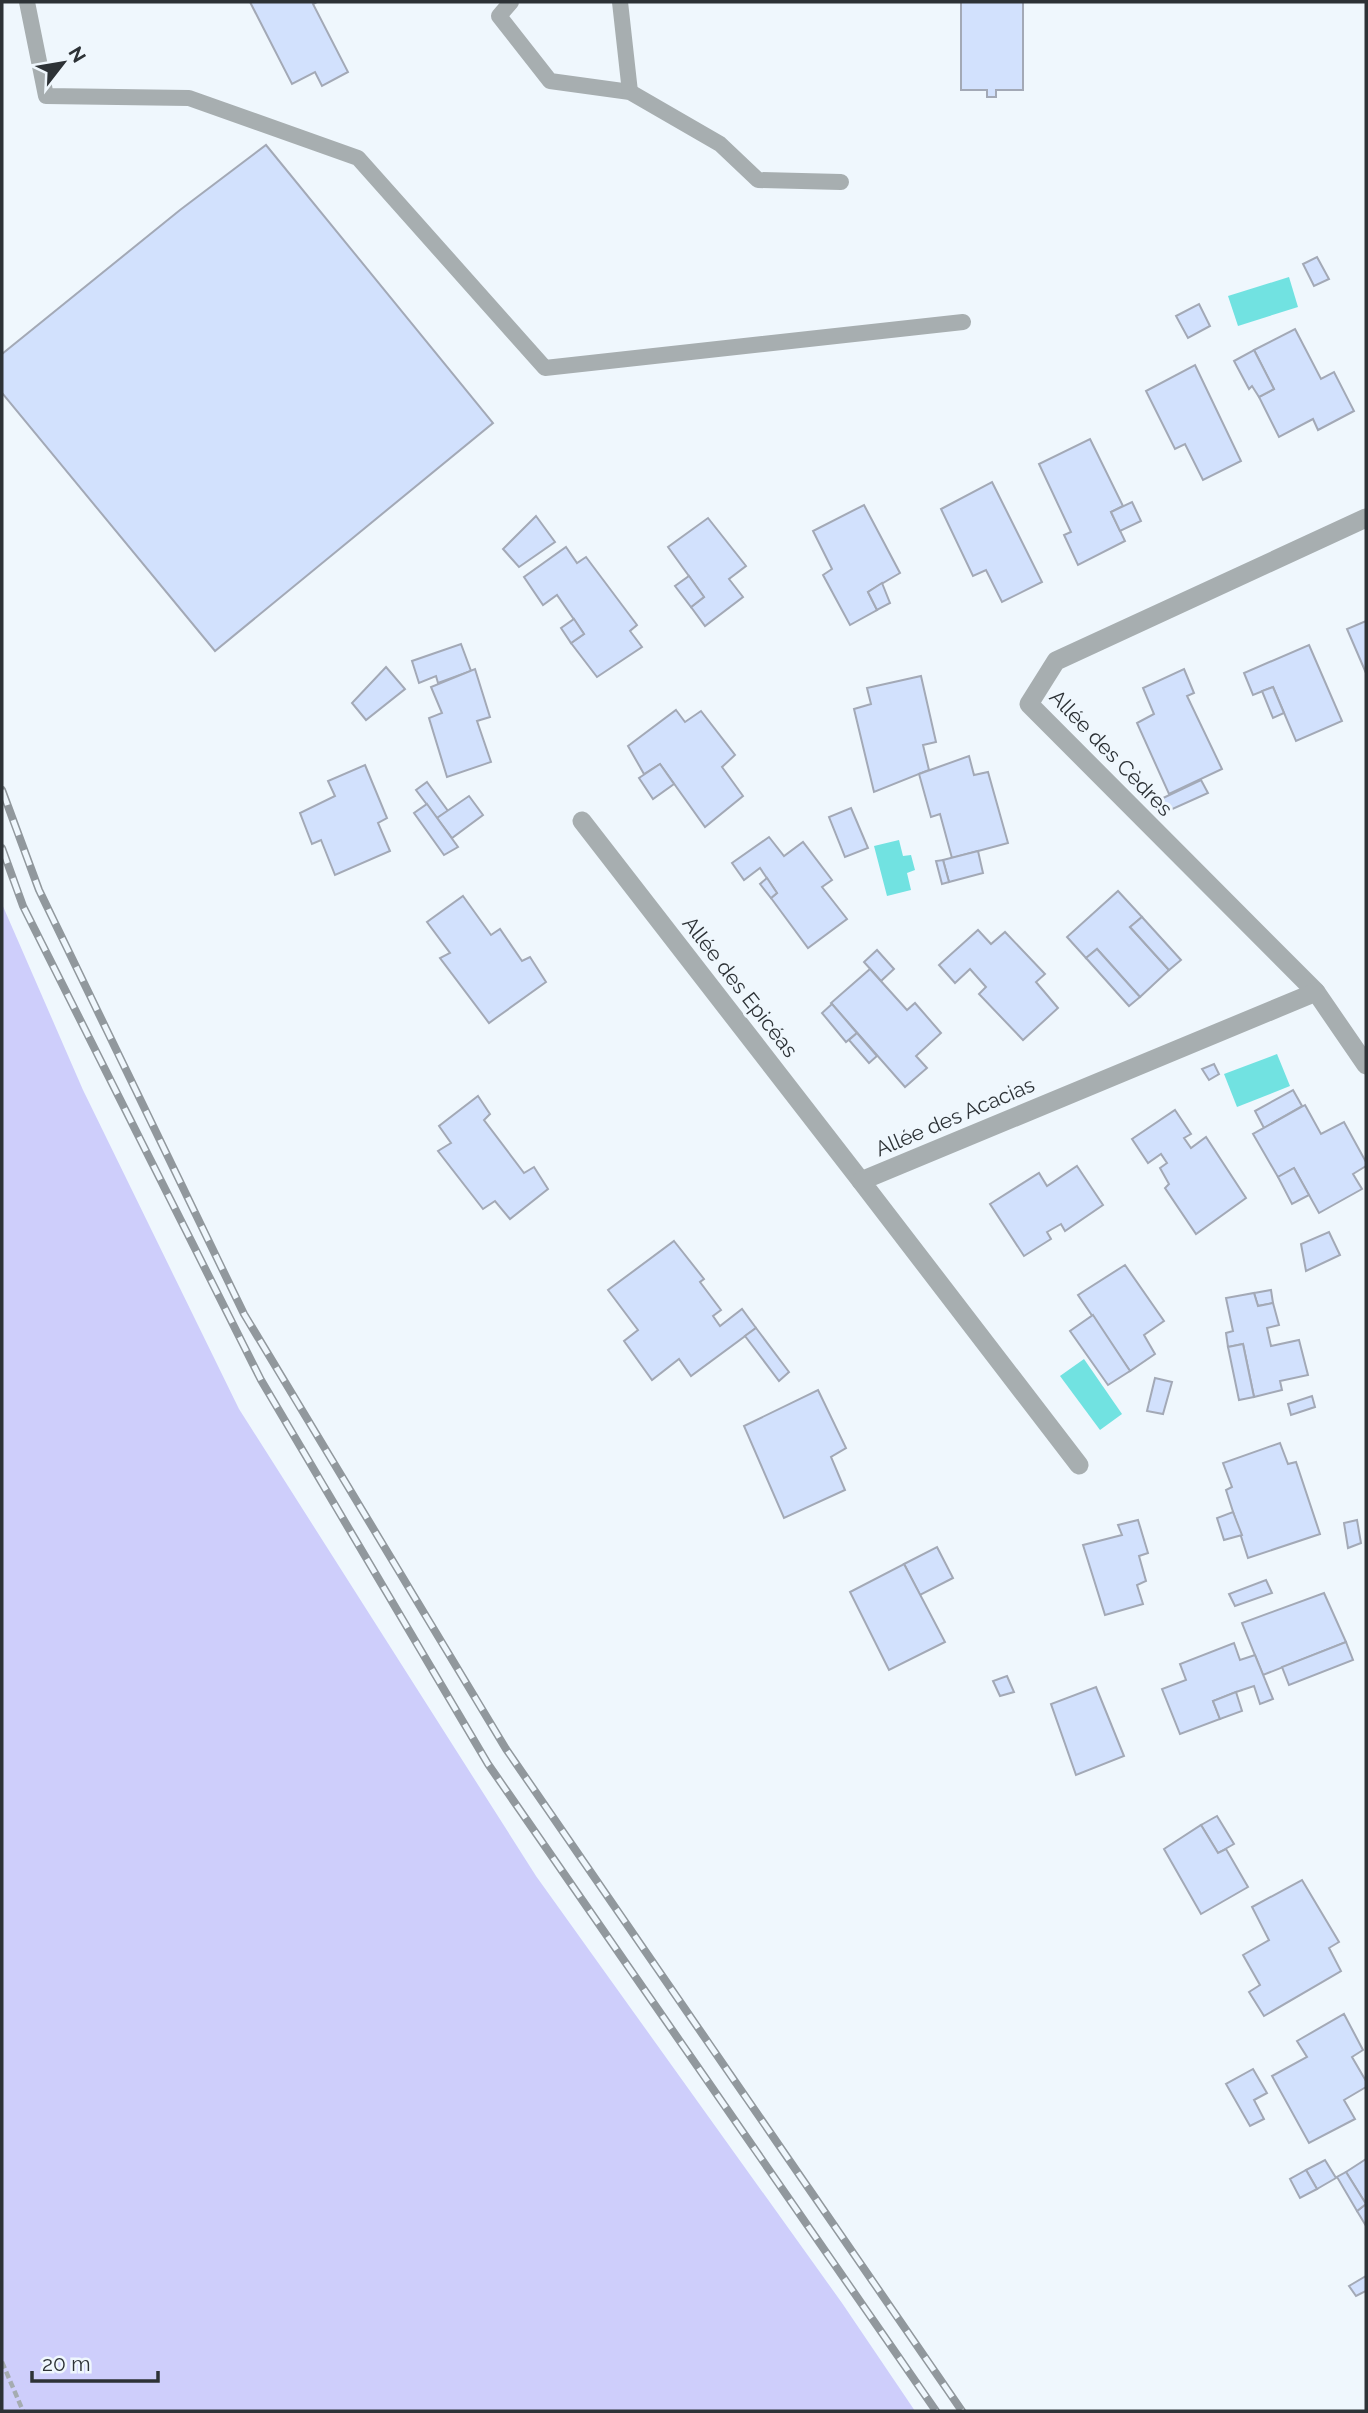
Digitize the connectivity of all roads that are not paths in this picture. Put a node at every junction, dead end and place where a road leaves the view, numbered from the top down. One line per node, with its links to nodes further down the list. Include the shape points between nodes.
1 (27, 2): 6 (lane, via 46,96 189,99 358,158 545,368)
2 (511, 2): 4 (lane, via 499,16 550,81)
3 (620, 2): 4 (lane)
4 (630, 92): 5 (lane, via 720,144 758,180)
5 (841, 182)
6 (963, 322)
7 (1366, 518): 9 (street, Allée des Cèdres, via 1056,662 1030,704)
8 (582, 821): 11 (street, Allée des Epicéas)
9 (1316, 992): 10 (street); 11 (street, Allée des Acacias)
10 (1366, 1065)
11 (861, 1181): 12 (street, Allée des Acacias)
12 (1079, 1465)

